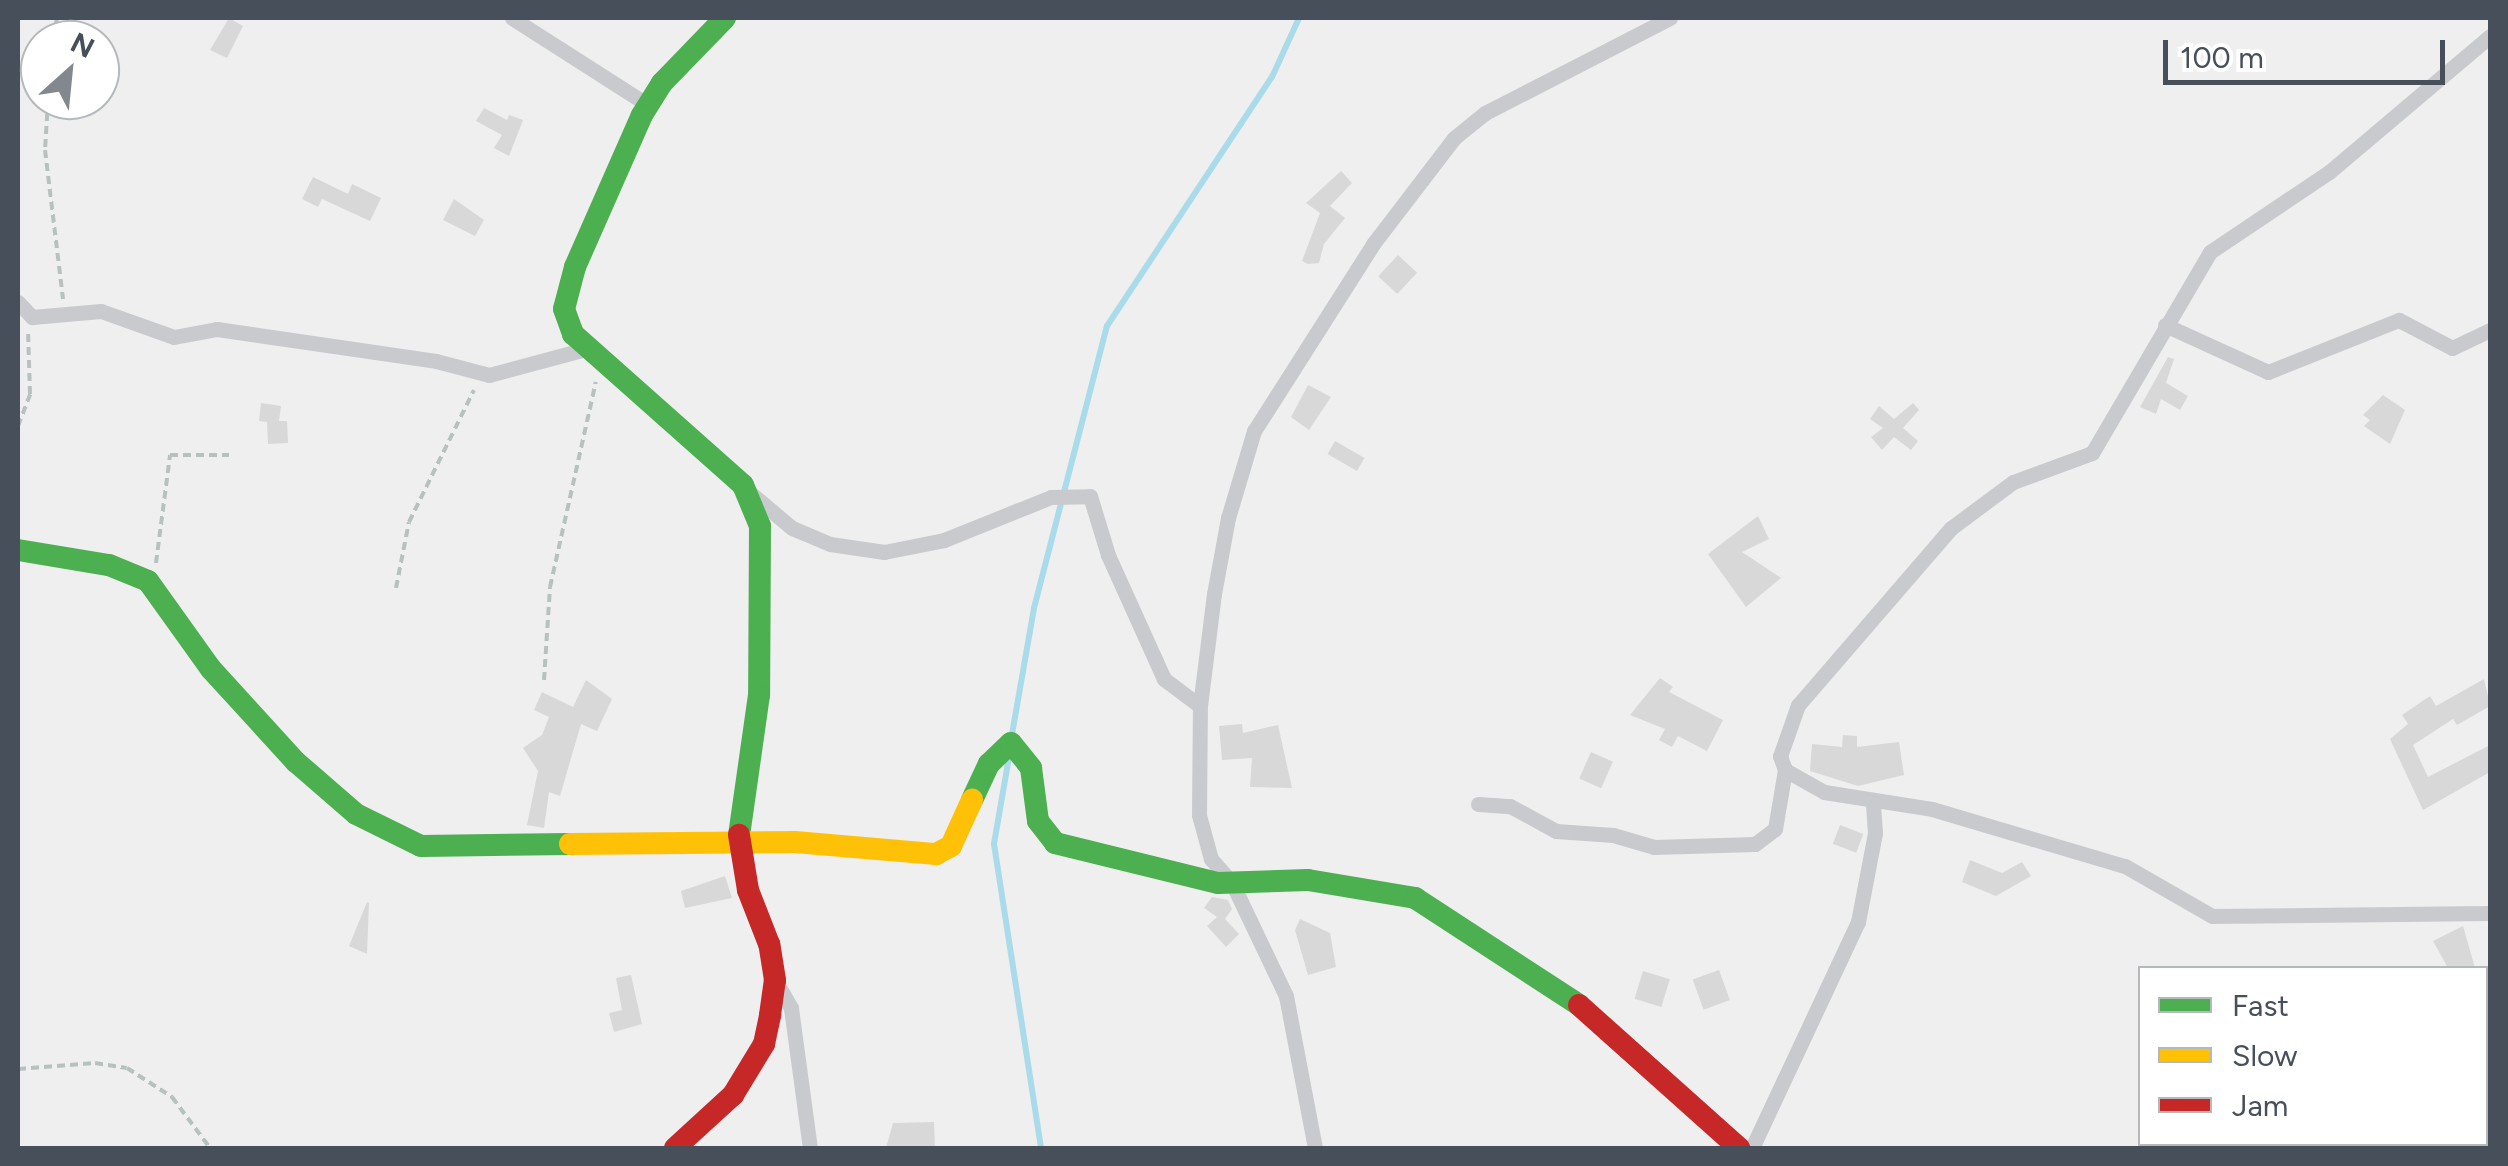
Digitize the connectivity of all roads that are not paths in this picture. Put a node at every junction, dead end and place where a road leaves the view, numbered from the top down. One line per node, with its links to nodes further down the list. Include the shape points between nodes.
1 (512, 18): 5 (street)
2 (724, 18): 5 (street)
3 (1670, 18): 12 (street, via 1474,120 1373,244 1254,431 1228,518)
4 (2490, 36): 7 (street, via 2329,172 2210,252)
5 (648, 105): 9 (street, via 567,293 566,321)
6 (18, 302): 9 (street, via 28,316 111,313 174,337 217,329 484,373)
7 (2164, 325): 8 (street, via 2268,372 2400,320 2452,348); 13 (street, via 2087,458 2025,475 1979,504 1817,680 1788,721 1780,756)
8 (2490, 330)
9 (594, 353): 10 (street)
10 (748, 491): 12 (street, via 792,528 846,548 884,552 944,540 1051,497 1090,496 1108,555 1159,670 1176,694); 16 (street, via 760,526 762,660)
11 (18, 550): 16 (street, via 126,569 154,587 211,670 296,762 356,814 398,838 444,848)
12 (1200, 706): 17 (street, via 1202,839)
13 (1785, 770): 14 (street, via 1824,792); 15 (street, via 1775,830 1755,844 1654,847 1556,830 1510,806)
14 (1873, 803): 18 (street, via 1932,809 2125,866 2212,916); 24 (street, via 1858,922)
15 (1478, 804)
16 (740, 841): 17 (street, via 936,854 951,846 989,764 1011,743 1032,768 1038,821 1054,843); 19 (street)
17 (1232, 883): 22 (street, via 1286,996); 23 (street, via 1308,880 1415,898 1566,993)
18 (2490, 912)
19 (774, 980): 20 (street, via 764,1044 749,1072); 21 (street, via 794,1021)
20 (674, 1148)
21 (810, 1148)
22 (1315, 1148)
23 (1739, 1148)
24 (1752, 1148)

